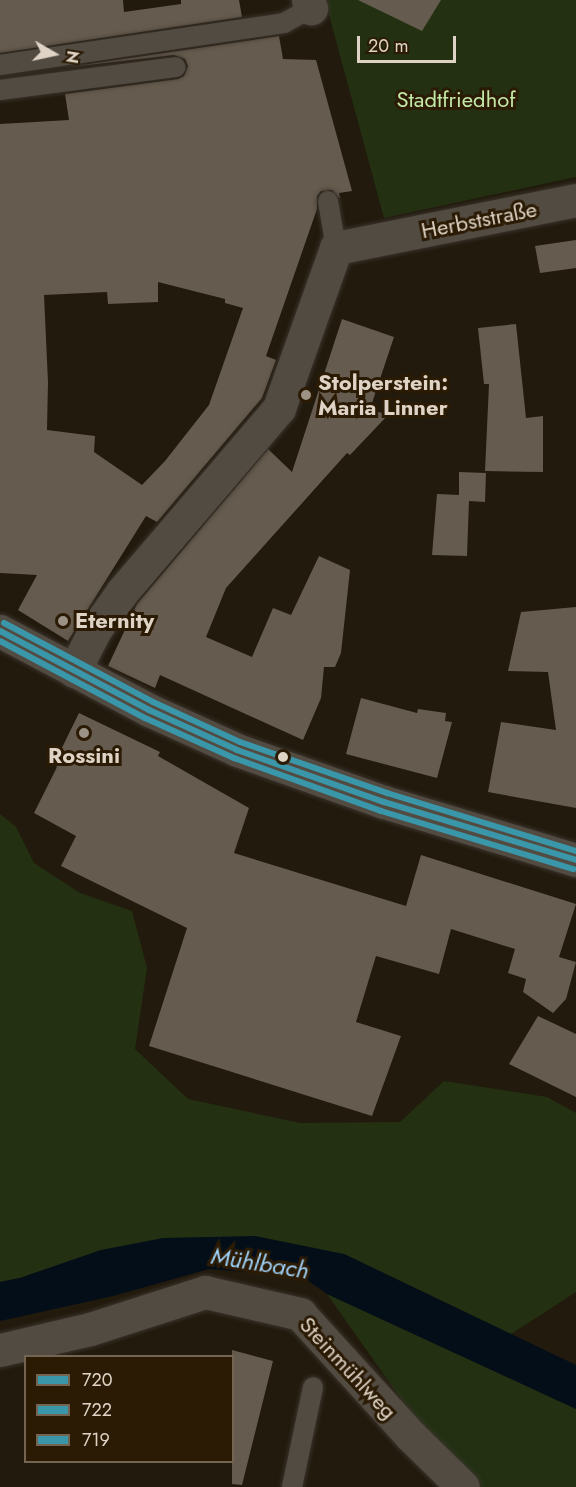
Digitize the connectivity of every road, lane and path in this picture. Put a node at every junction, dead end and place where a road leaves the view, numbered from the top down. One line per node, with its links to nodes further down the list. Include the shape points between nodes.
1 (309, 4): 2 (lane, via 284,23)
2 (0, 65)
3 (176, 67): 4 (lane)
4 (0, 90)
5 (328, 201): 7 (lane)
6 (576, 201): 7 (street, Herbststraße)
7 (336, 248): 9 (street, via 279,408 122,592)
8 (0, 631): 9 (street)
9 (75, 671): 10 (street, via 237,750 310,778)
10 (576, 860)
11 (0, 1350): 14 (street, Steinmühlweg, via 90,1329 205,1292 300,1314)
12 (313, 1387): 13 (lane)
13 (292, 1487)
14 (463, 1487)

